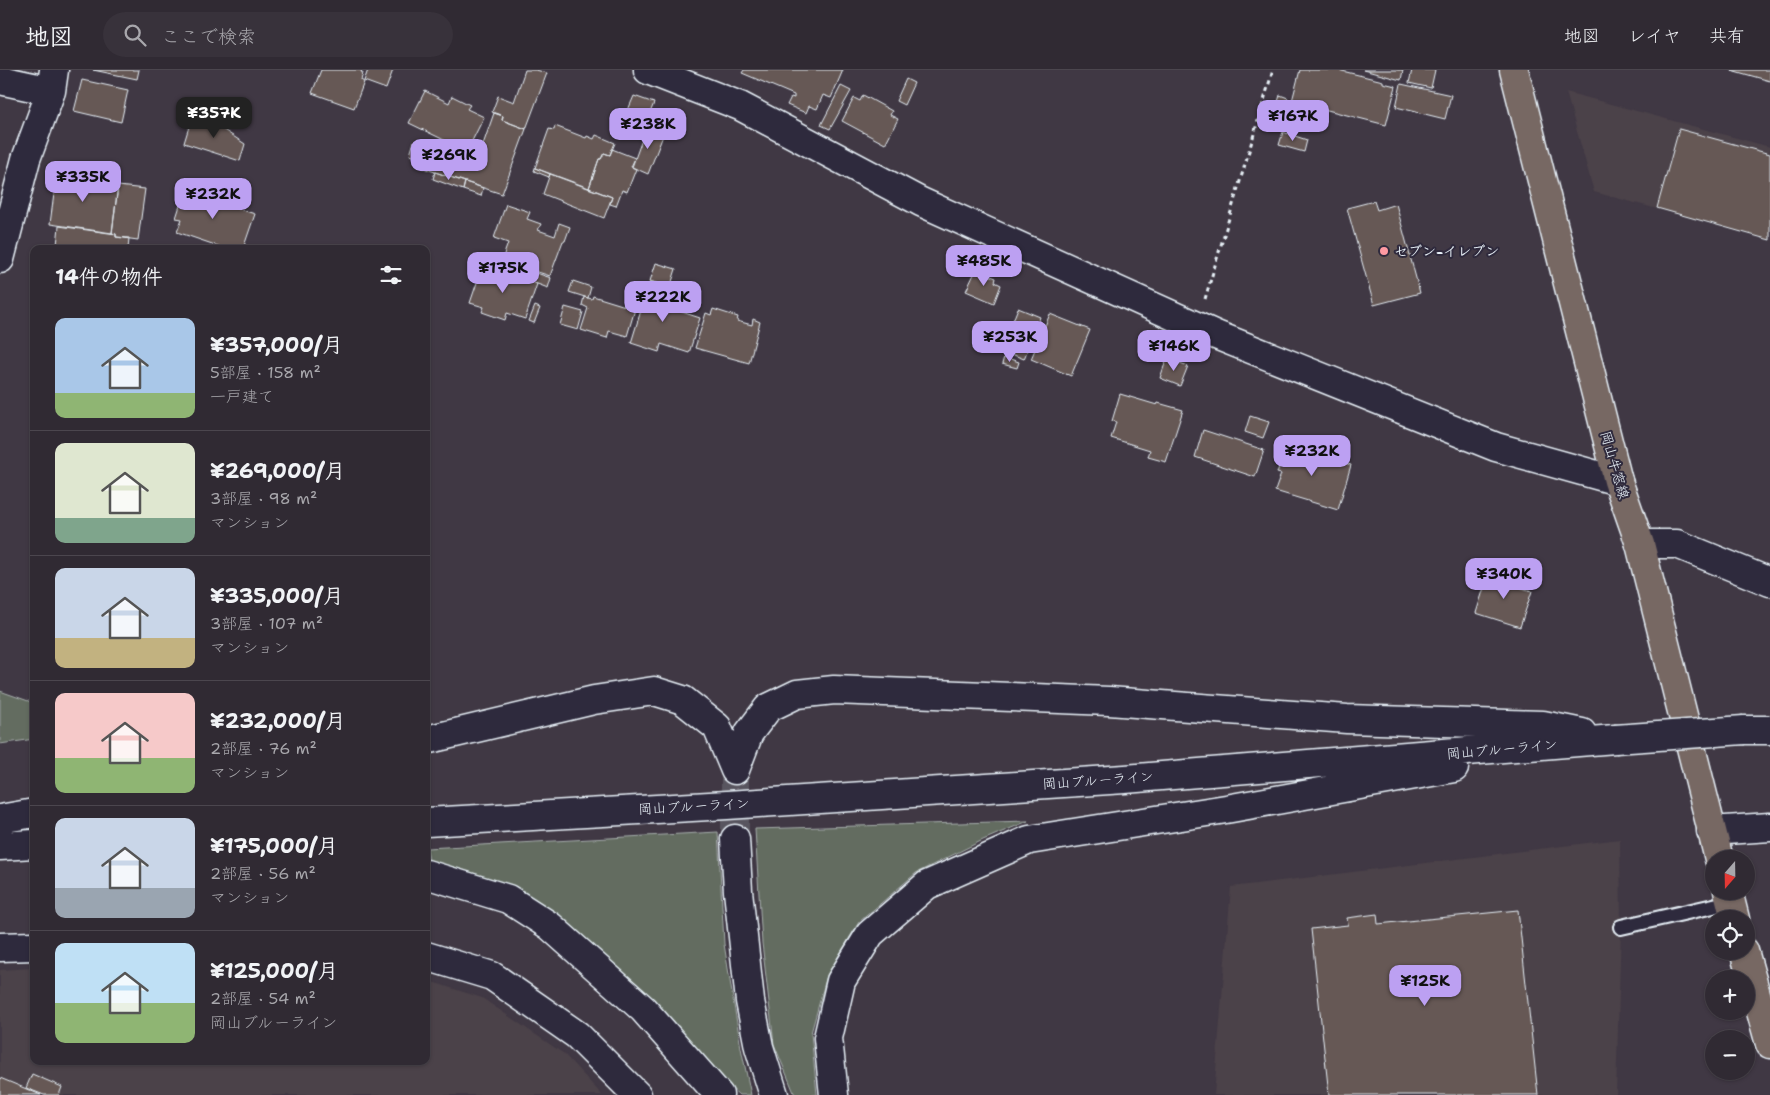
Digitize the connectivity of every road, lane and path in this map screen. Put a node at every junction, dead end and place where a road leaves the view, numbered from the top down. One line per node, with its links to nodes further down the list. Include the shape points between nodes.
1 (648, 70): 7 (main road, via 740,106 921,202)
2 (1273, 70): 7 (path)
3 (1514, 70): 8 (main road, 岡山牛窓線)
4 (0, 80): 5 (main road)
5 (53, 80): 6 (main road, via 26,158)
6 (0, 259)
7 (1197, 326): 8 (main road, via 1496,447)
8 (1618, 481): 9 (main road, 岡山牛窓線)
9 (1640, 544): 10 (main road, via 1677,544); 18 (main road, 岡山牛窓線)
10 (1770, 582)
11 (1757, 730): 13 (main road, 岡山ブルーライン, bridge)
12 (430, 739): 13 (main road, via 594,700 654,692 683,700 717,727 735,770 749,733 768,708 797,694 834,690 1109,701 1347,719 1543,725)
13 (1615, 739): 16 (main road, 岡山ブルーライン, via 1125,779); 34 (main road, via 1226,809 1029,840 927,885 870,934 841,981 828,1038)
14 (30, 814): 15 (main road)
15 (0, 819)
16 (430, 822)
17 (1770, 827): 18 (main road)
18 (1711, 831): 22 (main road, 岡山牛窓線)
19 (735, 839): 33 (main road, via 750,1001 759,1047)
20 (30, 844): 21 (main road)
21 (0, 846)
22 (1716, 850)
23 (430, 875): 32 (main road, via 508,899 550,926 643,1009)
24 (1731, 904): 25 (lane)
25 (1621, 927)
26 (30, 946): 27 (main road)
27 (0, 947)
28 (430, 957): 31 (main road, via 492,976 577,1035)
29 (1747, 960): 30 (main road)
30 (1770, 1044)
31 (637, 1095)
32 (719, 1095)
33 (774, 1095)
34 (834, 1095)

